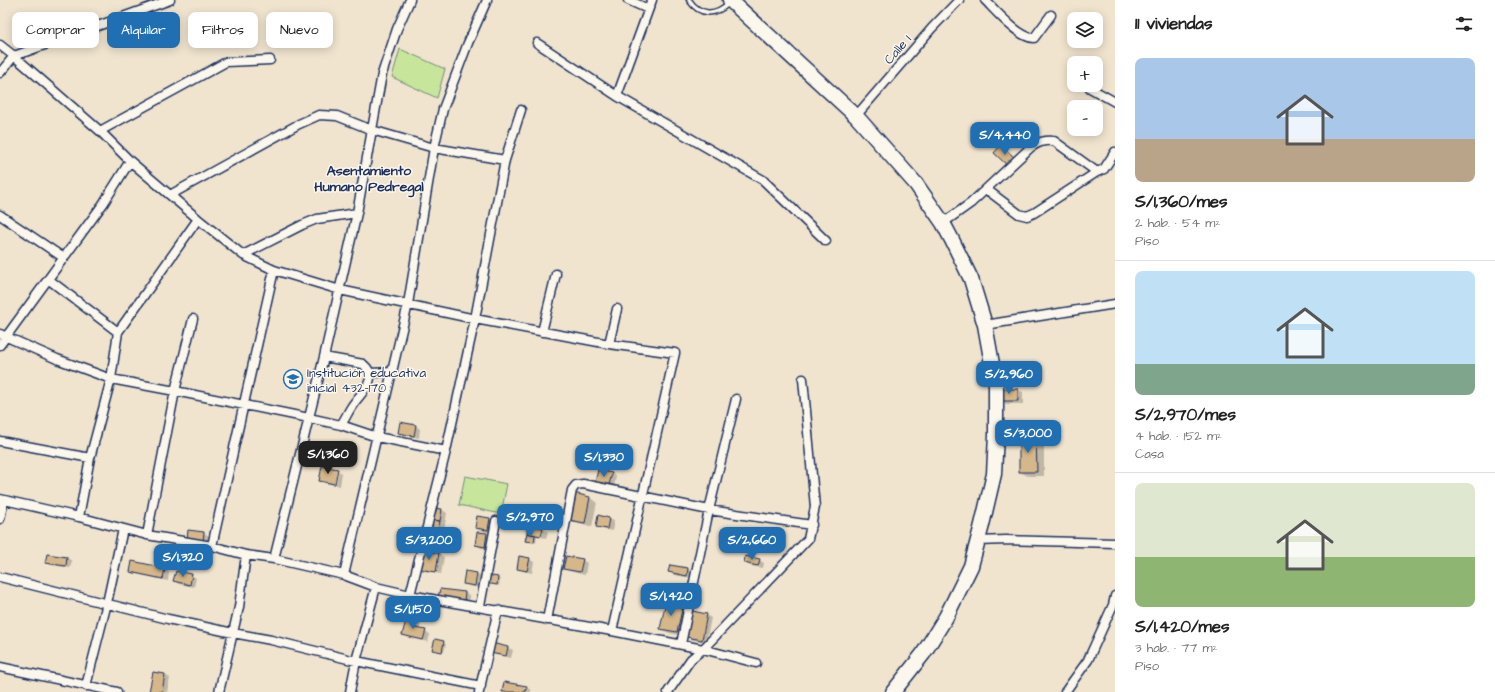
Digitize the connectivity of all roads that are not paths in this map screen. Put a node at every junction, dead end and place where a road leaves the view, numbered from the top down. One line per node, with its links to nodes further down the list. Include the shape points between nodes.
1 (170, 0): 14 (street)
2 (410, 0): 22 (street, via 382,74)
3 (487, 0): 24 (street, via 443,109)
4 (628, 0): 10 (street)
5 (652, 0): 10 (street)
6 (689, 0): 9 (lane, via 700,12 712,13)
7 (959, 0): 21 (street, Calle 1)
8 (985, 0): 11 (street, via 1029,38 1034,38)
9 (731, 1): 21 (highway)
10 (648, 9): 18 (street)
11 (1051, 15)
12 (537, 43): 18 (street)
13 (0, 45): 14 (street)
14 (14, 56): 16 (street); 23 (street)
15 (270, 60): 23 (street, via 226,62)
16 (0, 73)
17 (1097, 92): 19 (street)
18 (617, 96): 35 (street, via 763,180)
19 (1115, 102)
20 (521, 110): 26 (street)
21 (856, 116): 34 (highway, via 916,184)
22 (372, 130): 24 (street); 30 (street, via 336,116 320,115); 31 (street)
23 (100, 132): 27 (street)
24 (434, 148): 26 (street); 42 (street)
25 (1115, 152): 28 (street, via 1104,169)
26 (505, 160): 46 (street)
27 (130, 161): 30 (street); 37 (street)
28 (1097, 172): 29 (street, via 1026,216 1019,214); 29 (street, via 1054,140 1046,140 1031,147)
29 (986, 189): 34 (street)
30 (170, 195): 33 (street)
31 (357, 214): 36 (street, via 302,224); 41 (street)
32 (0, 215): 37 (street)
33 (198, 219): 36 (street); 48 (street)
34 (943, 223): 47 (highway, via 970,279)
35 (826, 241)
36 (243, 255): 38 (street)
37 (64, 258): 40 (street)
38 (274, 270): 41 (street); 60 (street)
39 (556, 274): 49 (street)
40 (48, 278): 48 (street); 50 (street)
41 (340, 290): 42 (street); 53 (street)
42 (408, 304): 46 (street); 54 (street)
43 (1115, 304): 47 (street)
44 (617, 308): 51 (street)
45 (193, 319): 58 (street)
46 (475, 319): 49 (street); 65 (street)
47 (985, 325): 76 (highway, via 996,386 996,435 994,474)
48 (118, 332): 56 (street)
49 (542, 332): 51 (street)
50 (3, 336): 52 (street); 56 (street)
51 (610, 344): 67 (street, via 675,353)
52 (0, 345)
53 (324, 358): 55 (street, via 363,364); 61 (street)
54 (393, 372): 55 (street); 63 (street)
55 (370, 373): 62 (street, via 370,382 366,390 352,405)
56 (111, 379): 58 (street); 66 (street)
57 (803, 379): 73 (street, via 816,507)
58 (175, 390): 60 (street); 75 (street)
59 (736, 399): 69 (street)
60 (244, 405): 61 (street); 78 (street)
61 (309, 418): 62 (street); 80 (street)
62 (341, 425): 63 (street)
63 (377, 437): 65 (street); 81 (street)
64 (0, 441): 66 (street)
65 (446, 451): 84 (street)
66 (90, 458): 70 (street)
67 (642, 497): 69 (street); 89 (street, via 583,484 576,485 572,490); 90 (street)
68 (2, 500): 70 (street); 71 (street)
69 (708, 510): 73 (street); 92 (street)
70 (80, 517): 74 (street)
71 (0, 519)
72 (496, 521): 87 (street)
73 (812, 525): 93 (street, via 808,539)
74 (123, 530): 75 (street); 86 (street)
75 (147, 535): 78 (street)
76 (978, 541): 77 (street); 104 (highway, via 970,566 946,617 924,654)
77 (1115, 543)
78 (212, 546): 79 (street)
79 (246, 555): 80 (street); 91 (street)
80 (274, 559): 81 (street)
81 (344, 575): 83 (street)
82 (0, 577): 86 (street)
83 (376, 587): 84 (street); 94 (street)
84 (410, 595): 87 (street)
85 (1115, 596): 105 (street, via 1088,660)
86 (108, 603): 91 (street); 97 (street)
87 (480, 606): 88 (street)
88 (498, 610): 89 (street); 98 (street)
89 (547, 620): 90 (street)
90 (612, 631): 92 (street)
91 (233, 633): 94 (street); 101 (street)
92 (681, 644): 93 (street)
93 (703, 649): 95 (street); 103 (street, via 687,664)
94 (356, 661): 98 (street); 102 (street)
95 (756, 663)
96 (0, 667): 97 (street)
97 (86, 686): 99 (street)
98 (480, 689)
99 (98, 690): 100 (street)
100 (117, 692)
101 (219, 692)
102 (350, 692)
103 (668, 692)
104 (893, 692)
105 (1065, 692)

